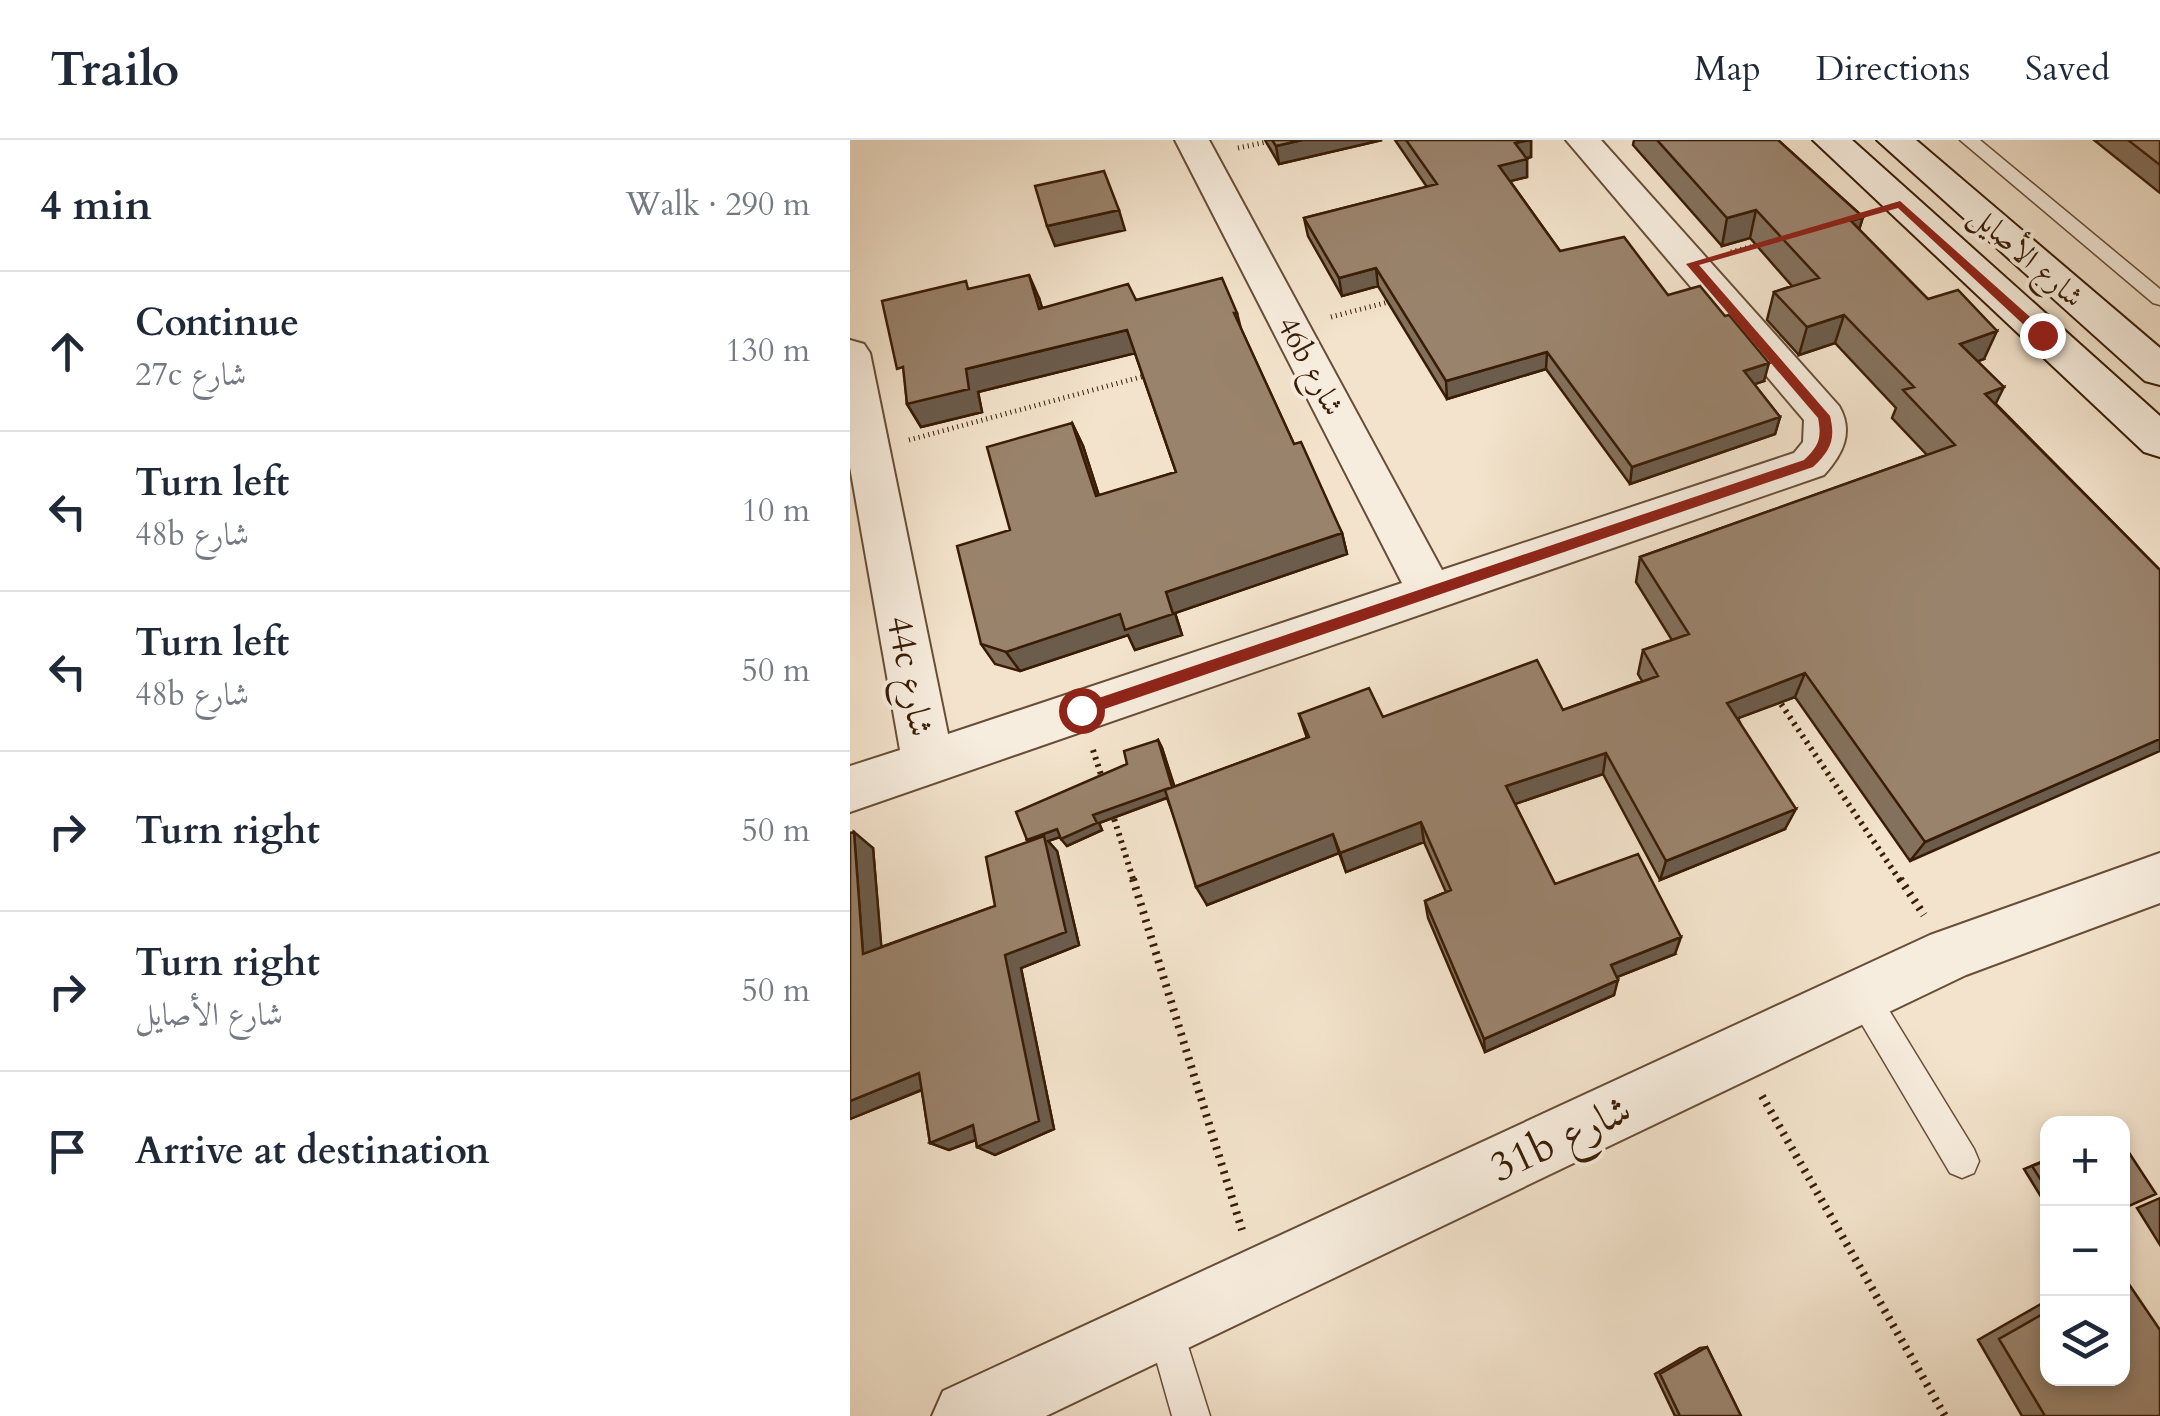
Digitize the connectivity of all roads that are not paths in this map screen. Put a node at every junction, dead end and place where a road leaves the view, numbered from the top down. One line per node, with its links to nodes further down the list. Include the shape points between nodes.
1 (1192, 140): 10 (street, 46b شارع)
2 (1583, 140): 10 (street, via 1824,416 1823,450 1790,471)
3 (1831, 140): 9 (main road, شارع الأصايل)
4 (1894, 140): 8 (main road, شارع الأصايل)
5 (1969, 140): 6 (lane)
6 (2160, 300)
7 (850, 353): 11 (street, 44c شارع)
8 (2160, 372)
9 (2160, 441)
10 (1430, 592): 11 (street)
11 (928, 763): 12 (street)
12 (850, 789)
13 (2157, 887): 14 (street, 31b شارع, via 1950,954)
14 (1862, 995): 15 (lane); 16 (street, 31b شارع)
15 (1962, 1161)
16 (1164, 1324): 17 (street, 31b شارع); 18 (lane)
17 (968, 1416)
18 (1191, 1416)

